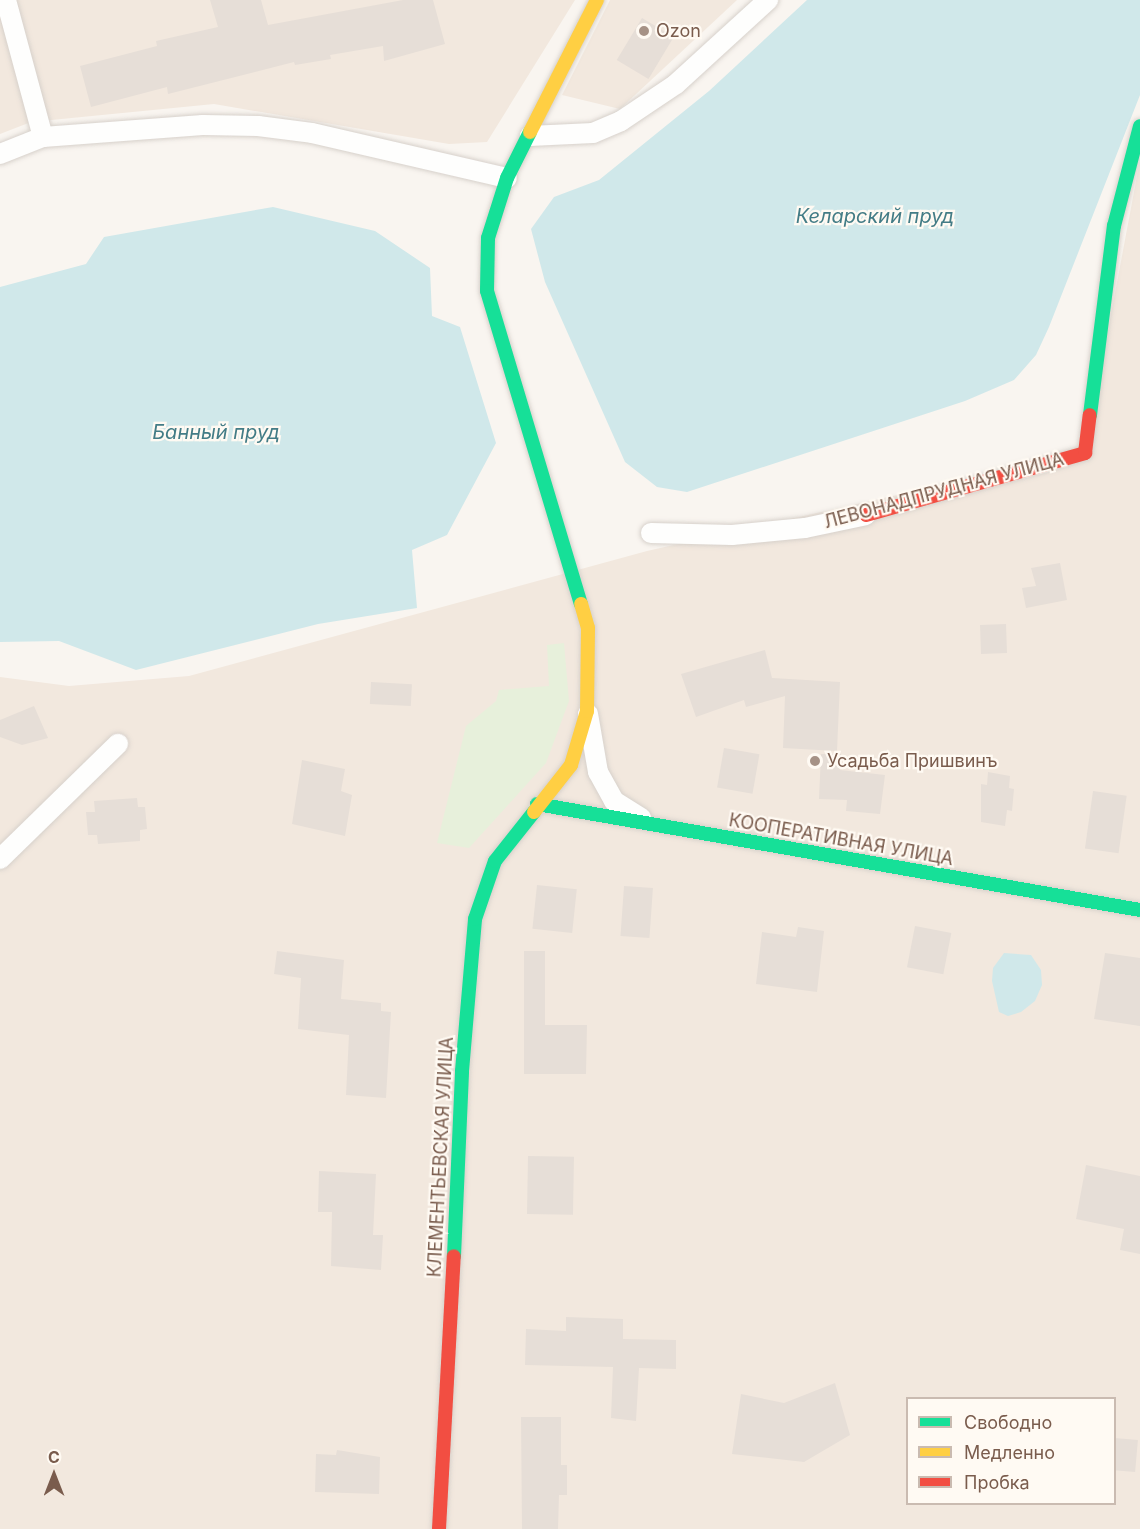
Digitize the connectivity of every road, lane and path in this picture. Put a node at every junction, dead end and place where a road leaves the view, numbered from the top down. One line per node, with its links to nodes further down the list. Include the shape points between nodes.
1 (6, 0): 6 (street)
2 (597, 0): 5 (street, КЛЕМЕНТЬЕВСКАЯ УЛИЦА)
3 (768, 0): 5 (street, via 676,84 621,121 593,133)
4 (1140, 126): 9 (street, ЛЕВОНАДПРУДНАЯ УЛИЦА, via 1114,226 1085,453)
5 (530, 135): 8 (street, КЛЕМЕНТЬЕВСКАЯ УЛИЦА)
6 (43, 137): 7 (street); 8 (street, via 203,125 258,126 312,133)
7 (0, 154)
8 (507, 178): 11 (street, КЛЕМЕНТЬЕВСКАЯ УЛИЦА, via 488,238 487,291 588,628)
9 (866, 516): 10 (street, ЛЕВОНАДПРУДНАЯ УЛИЦА, via 805,528 732,535)
10 (651, 533)
11 (587, 711): 13 (street, КЛЕМЕНТЬЕВСКАЯ УЛИЦА, via 571,765); 14 (street, via 598,772 614,801)
12 (117, 744): 15 (street)
13 (537, 804): 14 (street, КООПЕРАТИВНАЯ УЛИЦА); 17 (street, КЛЕМЕНТЬЕВСКАЯ УЛИЦА, via 495,861 475,919 462,1071)
14 (656, 827): 16 (street, КООПЕРАТИВНАЯ УЛИЦА)
15 (0, 859)
16 (1140, 910)
17 (439, 1529)

